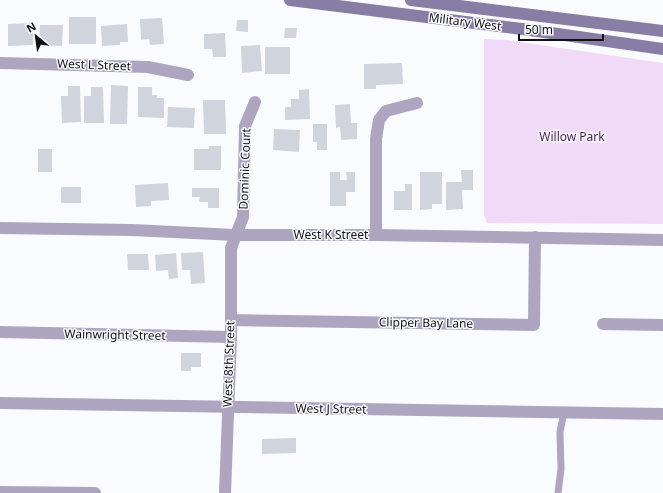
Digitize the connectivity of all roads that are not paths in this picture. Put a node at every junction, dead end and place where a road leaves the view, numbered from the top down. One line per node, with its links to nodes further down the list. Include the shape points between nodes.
1 (290, 0): 4 (main road, Military West)
2 (411, 0): 3 (main road, Military West)
3 (663, 31)
4 (663, 49)
5 (0, 63): 6 (street, West L Street, via 148,67)
6 (188, 75)
7 (255, 102): 11 (street, Dominic Court, via 246,126 243,217)
8 (417, 103): 10 (street, via 386,111 380,120 376,139)
9 (0, 228): 11 (street, West K Street)
10 (376, 234): 11 (street, West K Street); 12 (street, West K Street)
11 (235, 235): 14 (street, West 8th Street, via 230,248)
12 (535, 237): 13 (street, West K Street); 14 (street, Clipper Bay Lane, via 534,325)
13 (663, 240)
14 (231, 320): 18 (street, West 8th Street)
15 (603, 324): 16 (street)
16 (663, 325)
17 (0, 332): 18 (street, Wainwright Street)
18 (230, 337): 20 (street, West 8th Street)
19 (0, 403): 20 (street, West J Street)
20 (228, 407): 21 (street, West J Street); 25 (street, West 8th Street)
21 (564, 412): 22 (street, West J Street); 26 (lane, via 560,432 561,469)
22 (663, 414)
23 (0, 492): 24 (street)
24 (95, 493)
25 (225, 493)
26 (558, 493)

